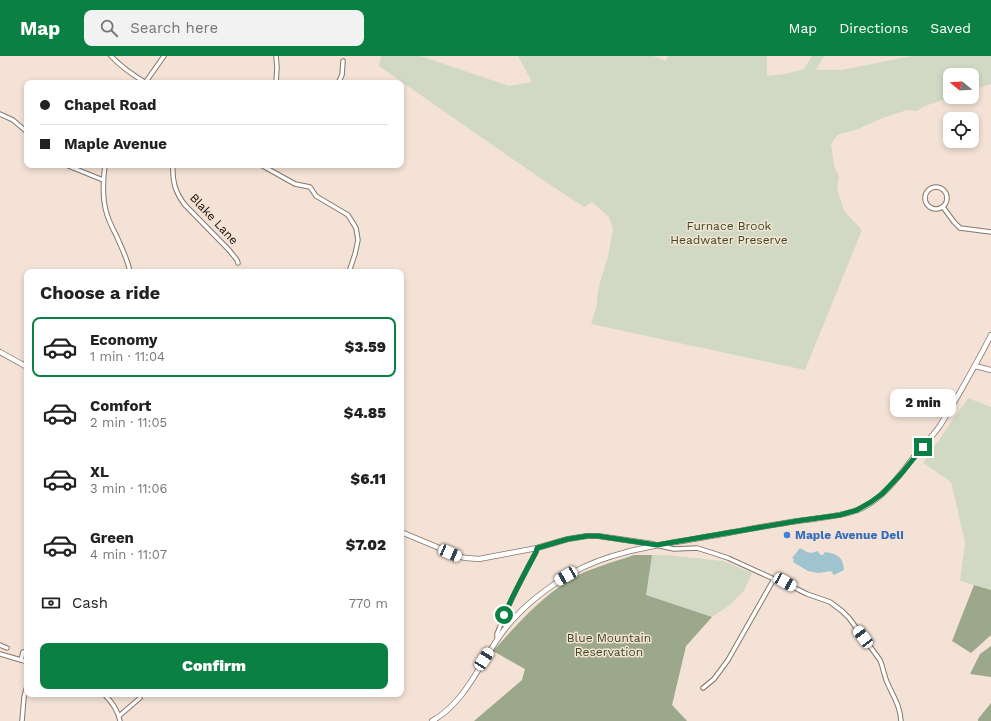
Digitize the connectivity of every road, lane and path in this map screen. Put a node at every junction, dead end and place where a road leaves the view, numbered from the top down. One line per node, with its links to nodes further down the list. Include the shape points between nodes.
1 (111, 56): 5 (street)
2 (164, 56): 6 (street)
3 (276, 56): 7 (street)
4 (343, 61): 8 (street)
5 (141, 80)
6 (148, 80)
7 (276, 80)
8 (340, 80)
9 (0, 114): 10 (street)
10 (24, 129)
11 (73, 168): 15 (street)
12 (105, 168): 15 (street)
13 (173, 168): 18 (street, Blake Lane, via 174,184 185,205 229,250)
14 (266, 168): 20 (street, via 295,184 310,188 316,196 348,215 356,228 358,240)
15 (103, 180): 19 (street, via 106,213)
16 (943, 207): 16 (street, via 947,197 944,190 934,187 928,191 926,204 931,208); 17 (street, via 960,228)
17 (991, 232)
18 (238, 263)
19 (130, 269)
20 (350, 269)
21 (991, 335): 24 (street)
22 (0, 352): 23 (street)
23 (24, 363)
24 (975, 366): 25 (street); 27 (street, via 940,426 901,474 882,494 857,510)
25 (991, 370)
26 (404, 533): 28 (street, via 466,558 479,559)
27 (657, 545): 28 (street, via 587,536); 29 (street, via 674,549 705,550); 30 (street, via 599,560 575,571 544,590 514,618)
28 (537, 548): 30 (street, via 504,615 497,634)
29 (774, 579): 37 (street, via 728,660 714,679); 45 (street, via 830,602 842,611 880,660 886,682 899,707)
30 (498, 639): 44 (street, via 454,704)
31 (0, 645): 32 (street)
32 (7, 648)
33 (24, 652): 35 (street)
34 (0, 656): 35 (street)
35 (21, 660): 36 (street)
36 (24, 661)
37 (703, 688)
38 (24, 697): 42 (street)
39 (107, 697): 41 (street)
40 (140, 698): 41 (street)
41 (119, 716): 43 (street)
42 (22, 721)
43 (120, 721)
44 (432, 721)
45 (901, 721)

